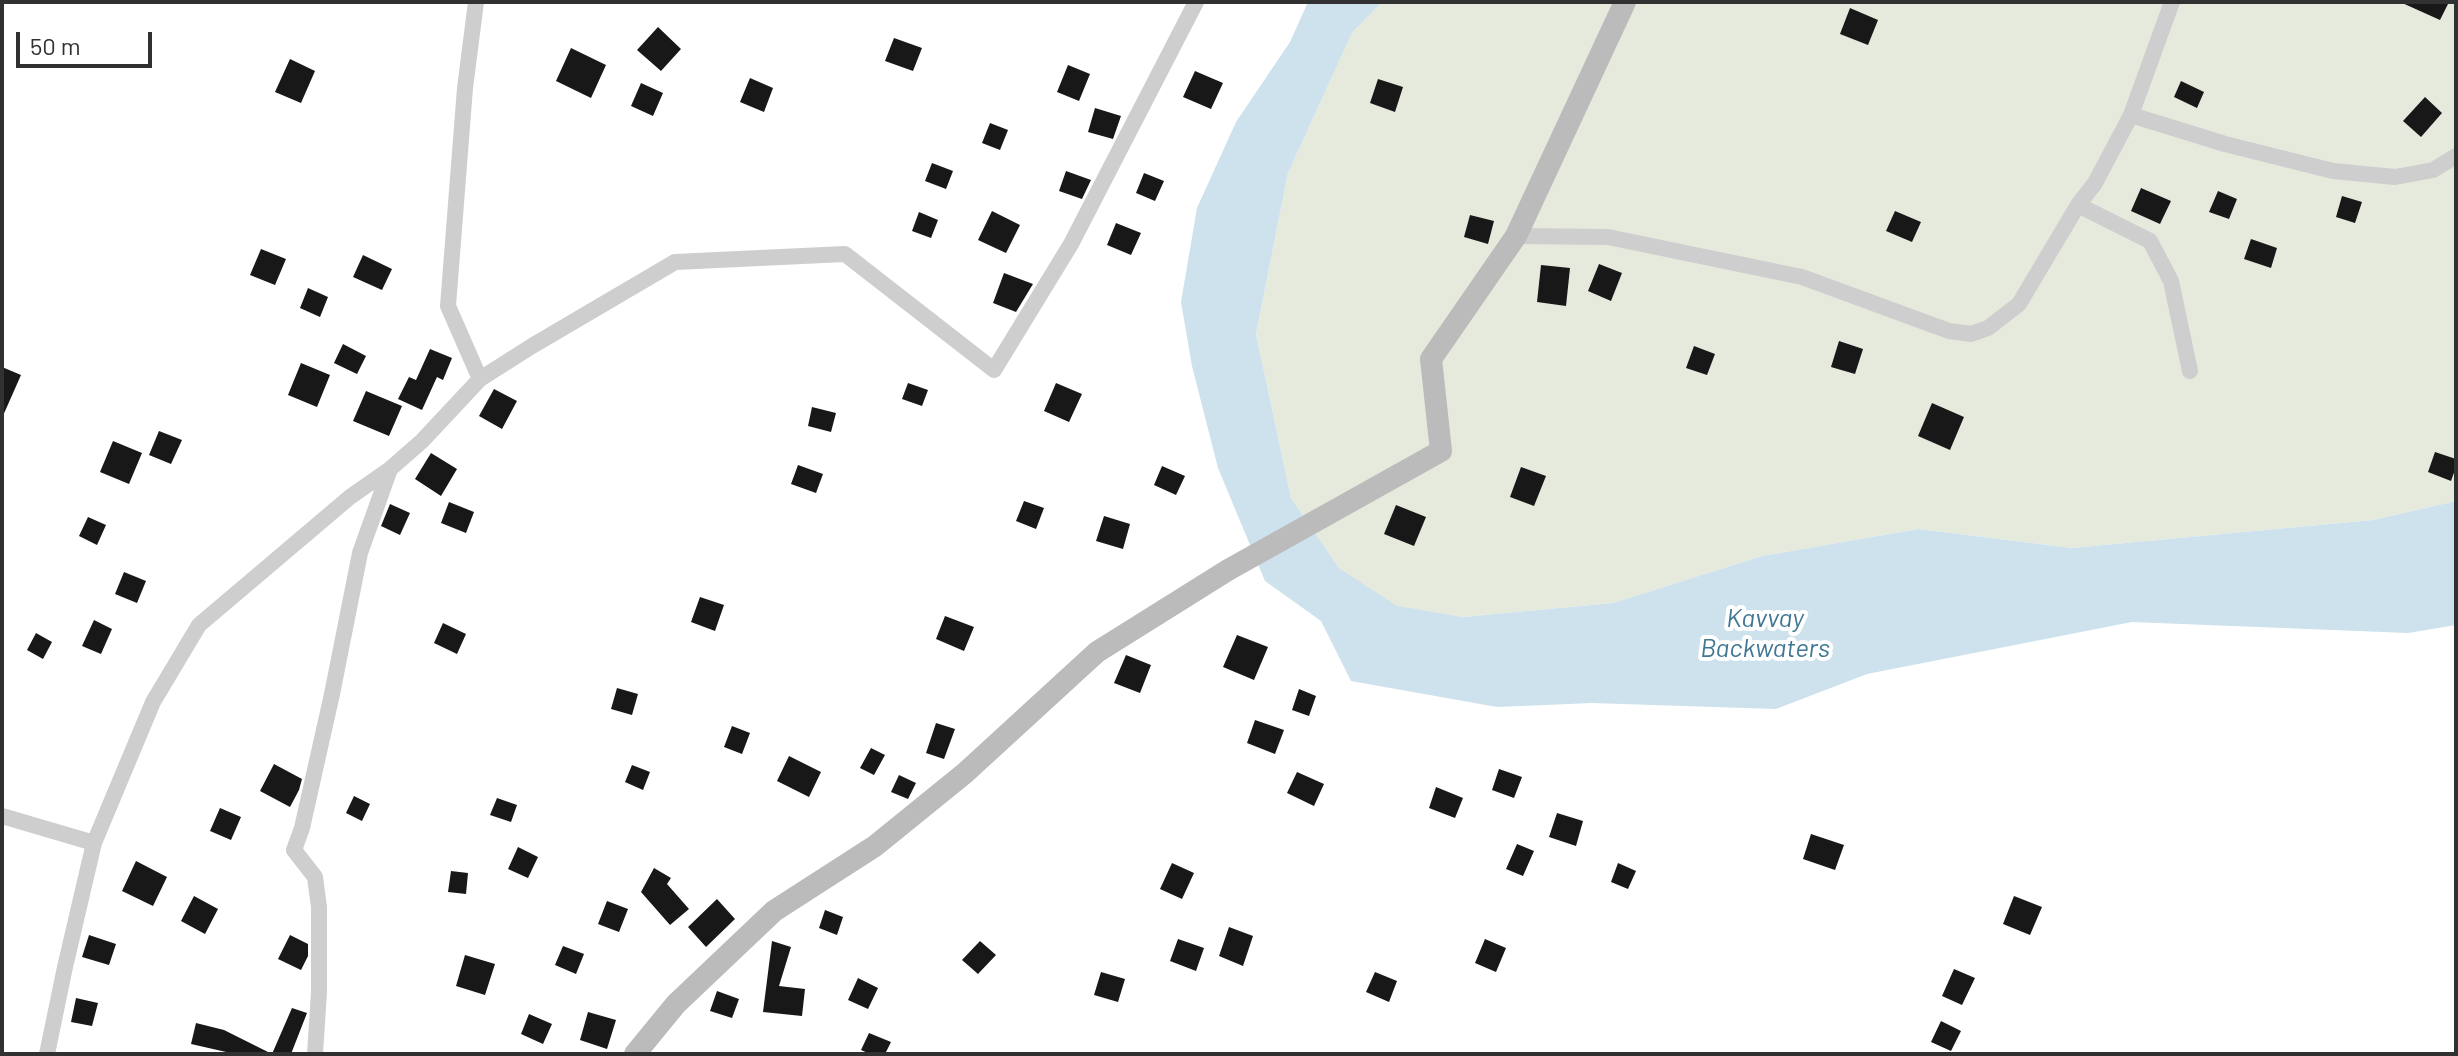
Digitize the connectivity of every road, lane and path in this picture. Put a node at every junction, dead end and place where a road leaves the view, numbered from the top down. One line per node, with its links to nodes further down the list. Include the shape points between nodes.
1 (476, 2): 10 (street, via 448,306)
2 (1196, 2): 10 (street, via 1071,244 994,370 845,254 675,262)
3 (1625, 2): 8 (street)
4 (2172, 2): 5 (street)
5 (2131, 115): 6 (street, via 2333,171 2395,177 2433,170); 7 (street)
6 (2456, 156)
7 (2078, 205): 8 (street, via 2019,304 1971,334 1949,331 1788,274 1608,237); 9 (street, via 2150,241 2171,281)
8 (1516, 236): 16 (street, via 1431,359 1441,451 1228,570 1097,652 965,773 875,846 774,911 676,1004)
9 (2190, 371)
10 (480, 379): 11 (street)
11 (390, 469): 13 (street, via 199,625 153,702); 15 (street, via 360,553 294,850 315,877 319,907)
12 (2, 816): 13 (street)
13 (94, 843): 14 (street)
14 (47, 1054)
15 (315, 1054)
16 (635, 1054)

